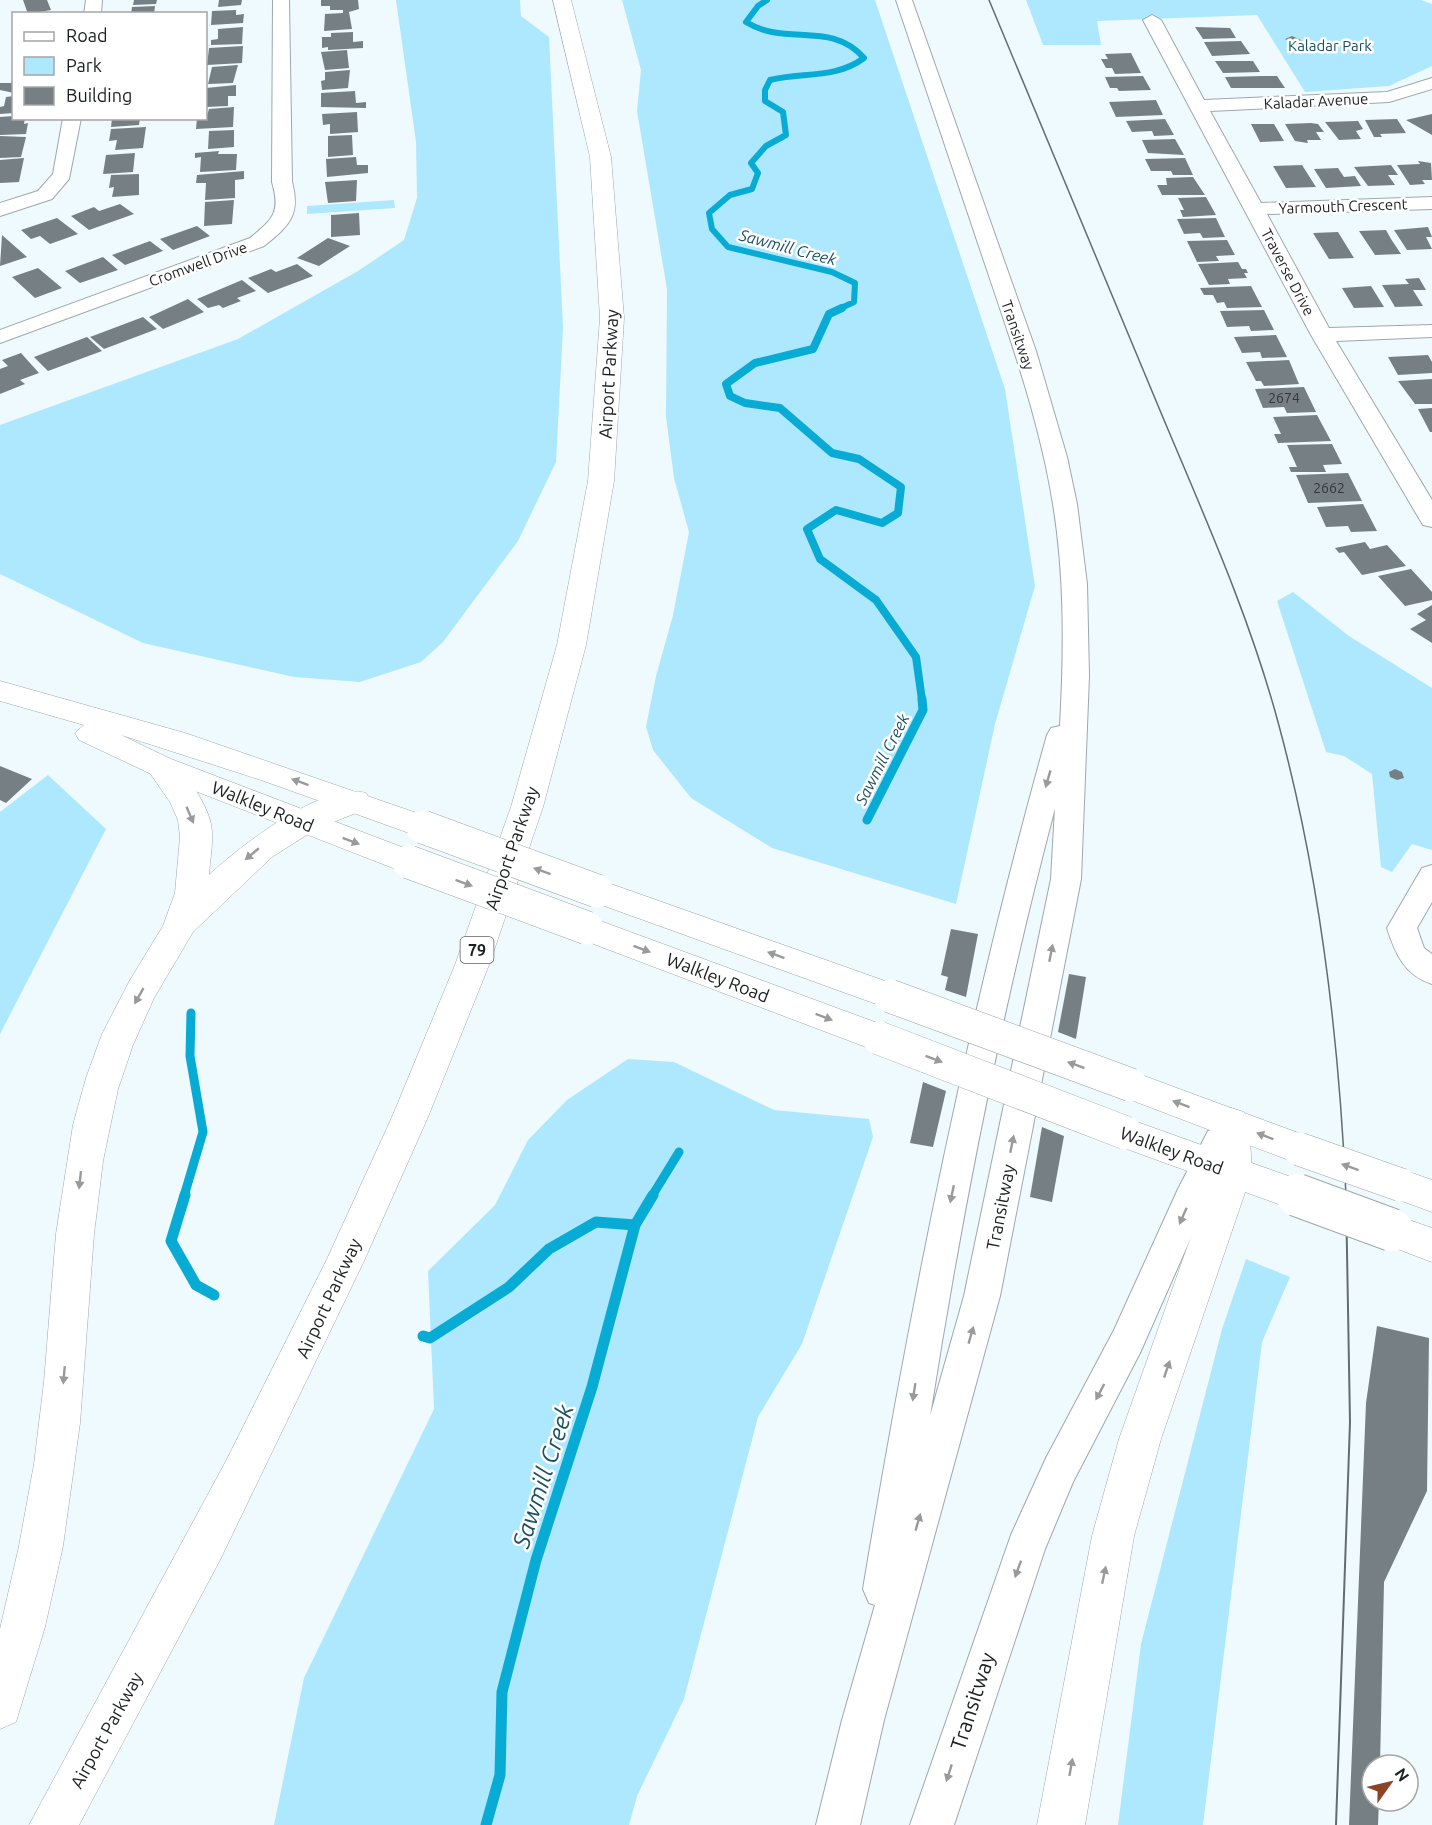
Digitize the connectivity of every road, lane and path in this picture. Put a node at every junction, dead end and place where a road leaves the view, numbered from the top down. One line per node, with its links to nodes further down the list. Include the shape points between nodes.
1 (281, 0): 13 (street, Cromwell Drive, via 282,182 288,201 280,223 257,242)
2 (562, 0): 31 (main road, Airport Parkway / 79, via 594,120 612,295 608,413 597,503 577,618 549,733 466,981 375,1196 277,1407)
3 (904, 0): 17 (street, Transitway, via 1025,351 1055,457 1074,584)
4 (1152, 20): 6 (street, Traverse Drive)
5 (1432, 83): 6 (street, Kaladar Avenue, via 1389,97)
6 (1198, 106): 9 (street, Traverse Drive)
7 (72, 120): 10 (street, via 62,175 45,195)
8 (1432, 203): 9 (street, Yarmouth Crescent)
9 (1254, 209): 14 (street, Traverse Drive)
10 (0, 210)
11 (0, 315): 13 (street)
12 (1432, 331): 14 (street)
13 (8, 334)
14 (1322, 335): 15 (street, Traverse Drive)
15 (1421, 484): 16 (street, Traverse Drive)
16 (1432, 520)
17 (1076, 683): 30 (street, Transitway, one-way to 30, via 1022,869 931,1293); 30 (street, Transitway, one-way to 17, via 985,1284 1066,879)
18 (5, 693): 19 (main road, Walkley Road); 20 (main road, Walkley Road, one-way to 18, via 174,740)
19 (160, 765): 21 (main road, Walkley Road); 23 (main road, one-way to 23, via 180,791 195,831 189,900)
20 (355, 801): 21 (main road); 25 (main road, Walkley Road, one-way to 20, bridge)
21 (301, 822): 23 (main road, one-way to 23, via 246,858); 26 (main road, Walkley Road, one-way to 26, bridge)
22 (1432, 876): 24 (street, via 1402,928 1411,954)
23 (176, 933): 29 (main road, one-way to 29, via 120,1033 90,1128 81,1171 51,1493 24,1626)
24 (1432, 972)
25 (1231, 1123): 26 (main road); 27 (main road, Walkley Road, one-way to 25, bridge)
26 (1220, 1167): 28 (main road, Walkley Road, bridge); 33 (street, Transitway, one-way to 33, via 1059,1471 1002,1610); 34 (main road, one-way to 26, via 1113,1536 1140,1439 1161,1385)
27 (1416, 1191)
28 (1432, 1245)
29 (0, 1706)
30 (863, 1720): 32 (street, Transitway)
31 (53, 1825)
32 (838, 1825)
33 (932, 1825)
34 (1060, 1825)

